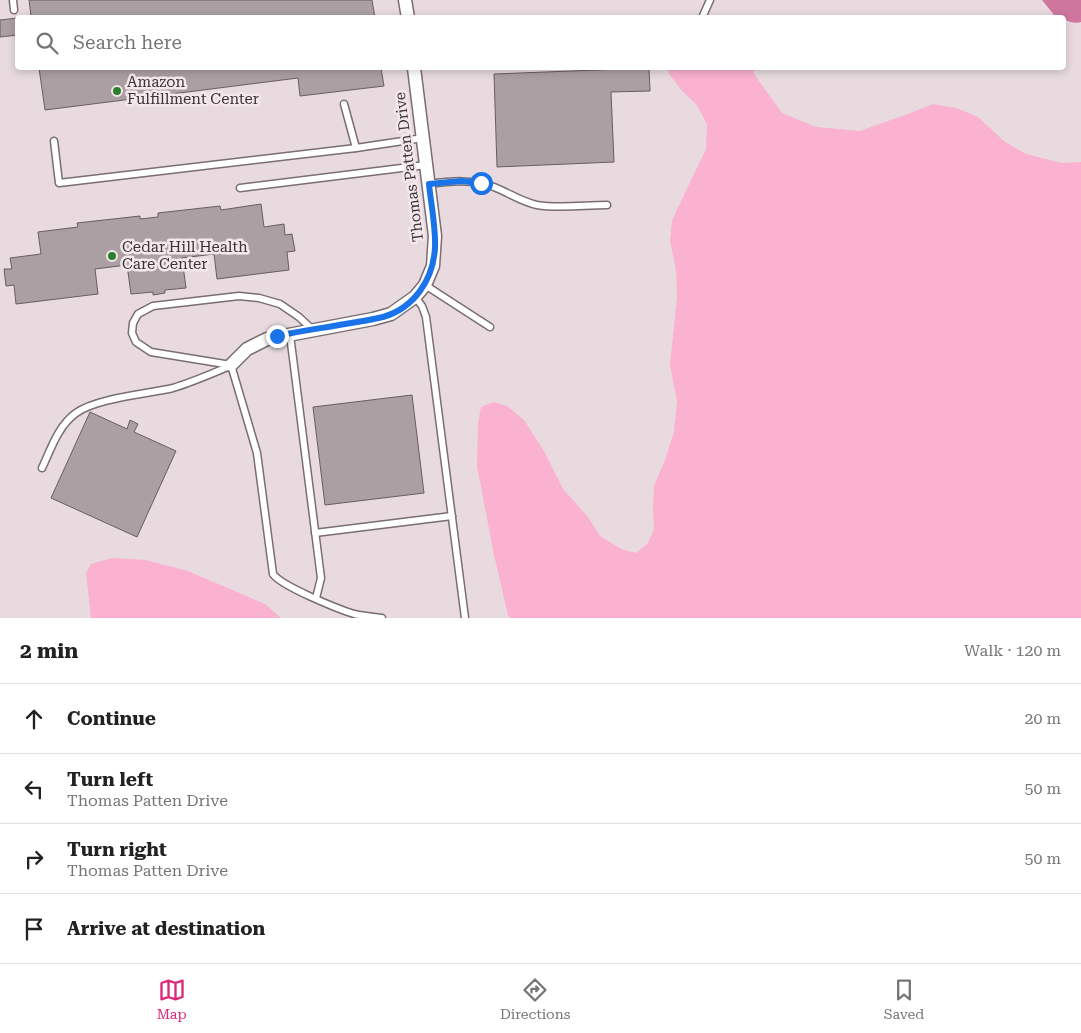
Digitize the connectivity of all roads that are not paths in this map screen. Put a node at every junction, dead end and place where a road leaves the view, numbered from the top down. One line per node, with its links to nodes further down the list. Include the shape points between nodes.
1 (13, 0): 4 (lane)
2 (405, 0): 5 (street)
3 (710, 0): 6 (lane)
4 (14, 10)
5 (408, 15)
6 (703, 15)
7 (414, 70): 9 (street, Thomas Patten Drive)
8 (344, 104): 11 (lane)
9 (423, 138): 11 (lane); 12 (street, Thomas Patten Drive)
10 (54, 141): 11 (lane, via 59,183)
11 (356, 148)
12 (426, 165): 13 (street, Thomas Patten Drive); 14 (lane)
13 (429, 184): 15 (lane, via 481,183 539,206); 16 (street, Thomas Patten Drive, via 435,246 433,266)
14 (240, 188)
15 (607, 205)
16 (425, 285): 17 (street, Thomas Patten Drive); 18 (lane)
17 (415, 297): 19 (street, Thomas Patten Drive, via 383,317); 23 (lane, via 426,317)
18 (490, 327)
19 (313, 330): 20 (street, Thomas Patten Drive); 21 (lane, via 280,304 239,296 153,306 138,314 133,323 132,333 136,342 151,352)
20 (290, 333): 21 (street, Thomas Patten Drive, via 247,349); 24 (lane)
21 (232, 365): 22 (lane, via 184,384 82,410 62,428); 25 (lane, via 256,445 273,574 284,584)
22 (42, 468)
23 (452, 516): 24 (lane); 27 (lane)
24 (315, 533): 25 (lane, via 321,578)
25 (316, 598): 26 (lane, via 356,614)
26 (382, 618)
27 (465, 618)

